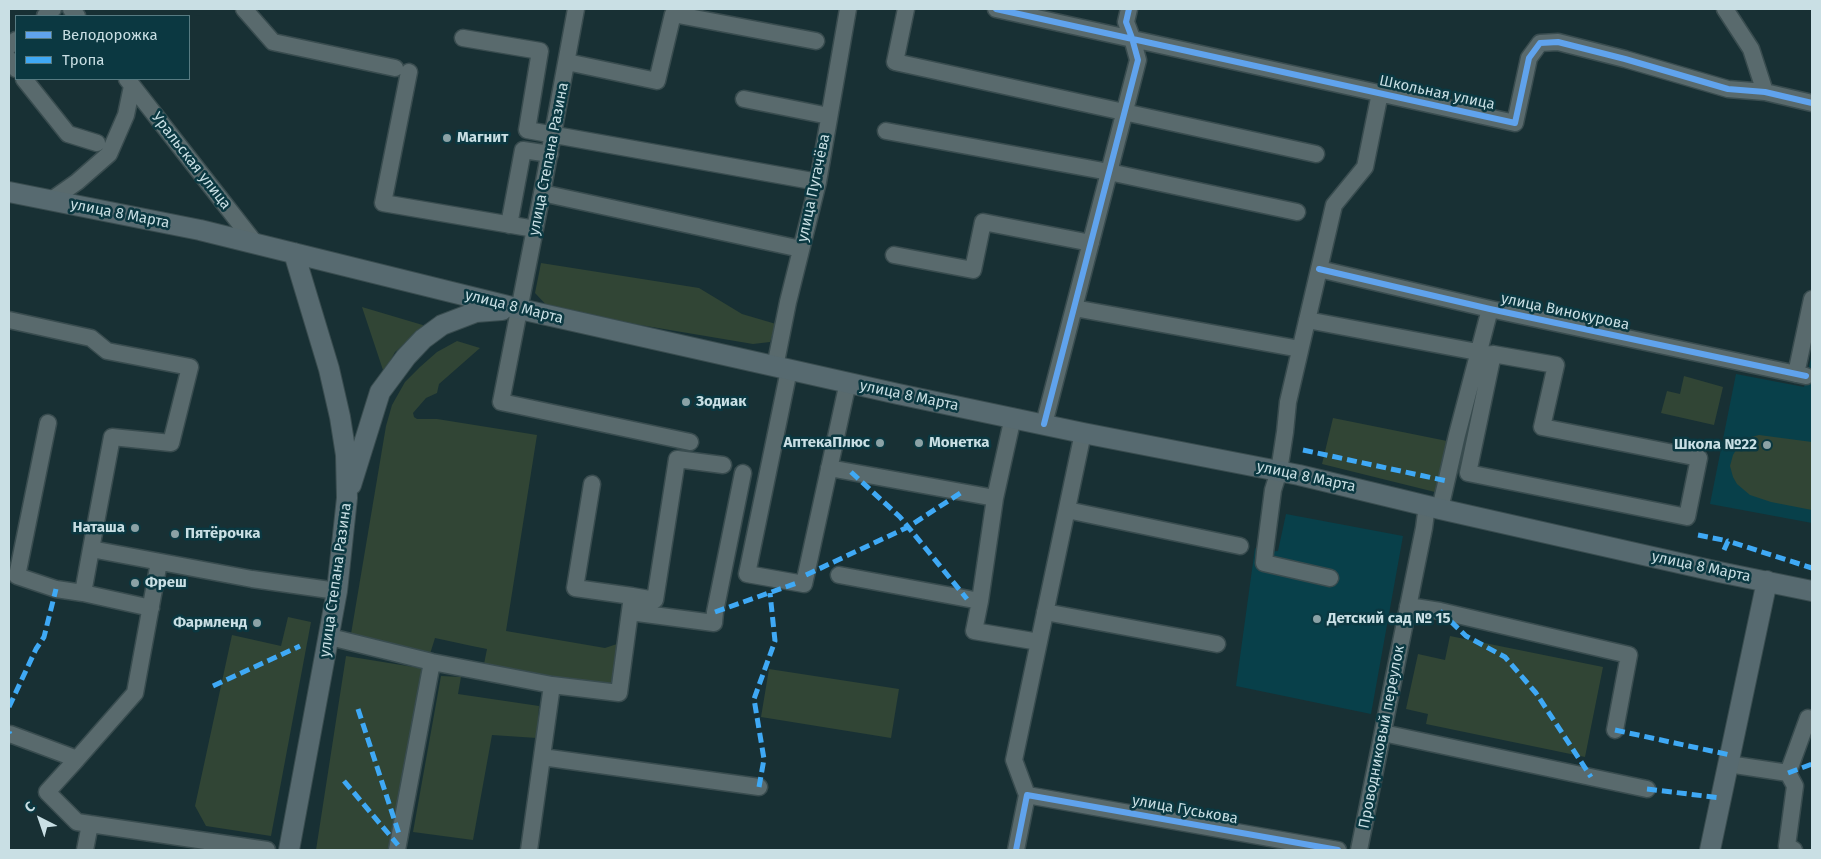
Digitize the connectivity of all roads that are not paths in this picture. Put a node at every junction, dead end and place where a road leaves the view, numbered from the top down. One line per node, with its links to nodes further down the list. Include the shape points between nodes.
1 (244, 9): 31 (street, via 273,42 402,70 383,203)
2 (576, 9): 11 (street, улица Степана Разина)
3 (848, 9): 19 (street, улица Пугачёва)
4 (906, 9): 18 (street, via 896,62)
5 (996, 9): 9 (street, Школьная улица)
6 (1129, 9): 9 (street, via 1126,22)
7 (1725, 9): 14 (street, via 1751,49)
8 (463, 38): 21 (street, via 540,51 528,130)
9 (1132, 38): 15 (street, Школьная улица); 18 (street, via 1138,60)
10 (816, 41): 11 (street, via 673,14 656,81)
11 (567, 62): 21 (street, улица Степана Разина)
12 (25, 80): 22 (street, via 68,134)
13 (130, 82): 29 (street, via 126,115 110,154); 33 (street, Уральская улица)
14 (1765, 92): 15 (street, Школьная улица, via 1728,89 1558,42 1540,42 1529,58 1515,123); 17 (street, Школьная улица)
15 (1380, 93): 38 (street, via 1365,167 1334,205)
16 (744, 99): 19 (street)
17 (1812, 103)
18 (1125, 112): 24 (street); 25 (street)
19 (829, 116): 26 (street, улица Пугачёва)
20 (886, 131): 25 (street)
21 (554, 134): 23 (street, улица Степана Разина); 26 (street)
22 (97, 143)
23 (550, 154): 28 (street, улица Степана Разина); 31 (street, via 523,150)
24 (1316, 154)
25 (1109, 172): 30 (street); 34 (street)
26 (818, 182): 35 (street, улица Пугачёва)
27 (9, 192): 29 (main road, улица 8 Марта)
28 (542, 193): 32 (street, улица Степана Разина); 35 (street)
29 (50, 201): 33 (main road, улица 8 Марта)
30 (1297, 212)
31 (509, 225): 32 (street)
32 (535, 229): 41 (street, улица Степана Разина)
33 (256, 243): 36 (main road, улица 8 Марта)
34 (1091, 243): 37 (street, via 983,222 974,270); 40 (street)
35 (801, 249): 47 (street, улица Пугачёва, via 788,302)
36 (294, 253): 41 (main road, улица 8 Марта); 59 (main road, улица Степана Разина, via 340,417 346,454)
37 (894, 255)
38 (1319, 268): 42 (street, улица Винокурова); 44 (street)
39 (1812, 299): 42 (street, улица Винокурова, via 1801,375)
40 (1074, 308): 45 (street); 51 (street)
41 (520, 309): 47 (main road, улица 8 Марта); 53 (street, улица Степана Разина, via 501,402); 59 (main road, via 476,312 442,325 406,357 380,392)
42 (1490, 309): 46 (street, Проводниковый переулок)
43 (9, 320): 64 (street, via 91,338 107,350 190,367 171,443 112,437)
44 (1307, 320): 45 (street); 46 (street)
45 (1300, 349): 56 (street, via 1288,402)
46 (1486, 354): 46 (street, via 1468,473 1687,517 1699,458 1542,427 1556,365); 61 (street, Проводниковый переулок)
47 (782, 369): 48 (main road, улица 8 Марта); 55 (street, улица Пугачёва, via 747,574 804,584)
48 (848, 382): 49 (main road, улица 8 Марта); 55 (street)
49 (1013, 417): 51 (main road, улица 8 Марта); 60 (street)
50 (48, 423): 71 (street, via 17,576)
51 (1044, 424): 52 (main road, улица 8 Марта)
52 (1083, 433): 56 (main road, улица 8 Марта); 62 (street)
53 (690, 442)
54 (723, 465): 73 (street, via 677,459 655,600)
55 (829, 468): 60 (street)
56 (1279, 470): 61 (main road, улица 8 Марта); 67 (street, via 1273,490 1264,563)
57 (744, 473): 73 (street, via 714,623)
58 (592, 484): 73 (street, via 575,588)
59 (347, 498): 69 (main road, улица Степана Разина)
60 (995, 498): 72 (street)
61 (1434, 507): 68 (main road, улица 8 Марта); 74 (street, Проводниковый переулок, via 1424,528)
62 (1067, 510): 63 (street); 76 (street)
63 (1240, 546)
64 (91, 549): 65 (street); 71 (street)
65 (160, 562): 69 (street); 75 (street)
66 (839, 575): 72 (street)
67 (1330, 578)
68 (1767, 581): 70 (main road, улица 8 Марта); 88 (main road)
69 (337, 591): 77 (main road, улица Степана Разина)
70 (1812, 591)
71 (83, 594): 75 (street)
72 (980, 601): 78 (street, via 974,631)
73 (631, 604): 81 (street, via 619,693)
74 (1408, 606): 83 (street, via 1630,655); 84 (street, Проводниковый переулок)
75 (151, 608): 87 (street, via 135,693)
76 (1046, 612): 78 (street); 79 (street)
77 (330, 637): 80 (street); 97 (main road, улица Степана Разина)
78 (1039, 642): 92 (street, via 1014,760)
79 (1217, 644)
80 (432, 662): 81 (street); 98 (street)
81 (552, 685): 86 (street)
82 (1808, 718): 89 (street)
83 (1615, 730)
84 (1383, 733): 91 (street); 102 (street, Проводниковый переулок)
85 (9, 735): 87 (street)
86 (542, 757): 90 (street); 99 (street)
87 (77, 759): 93 (street, via 48,792 76,822)
88 (1728, 764): 89 (street); 103 (main road)
89 (1788, 773): 104 (street, via 1795,786 1787,846)
90 (759, 787)
91 (1647, 789)
92 (1027, 795): 100 (street); 101 (street, улица Гуськова)
93 (90, 824): 94 (street); 95 (street)
94 (180, 844): 96 (street)
95 (85, 850)
96 (267, 850)
97 (289, 850)
98 (397, 850)
99 (529, 850)
100 (1016, 850)
101 (1338, 850)
102 (1359, 850)
103 (1710, 850)
104 (1794, 850)

